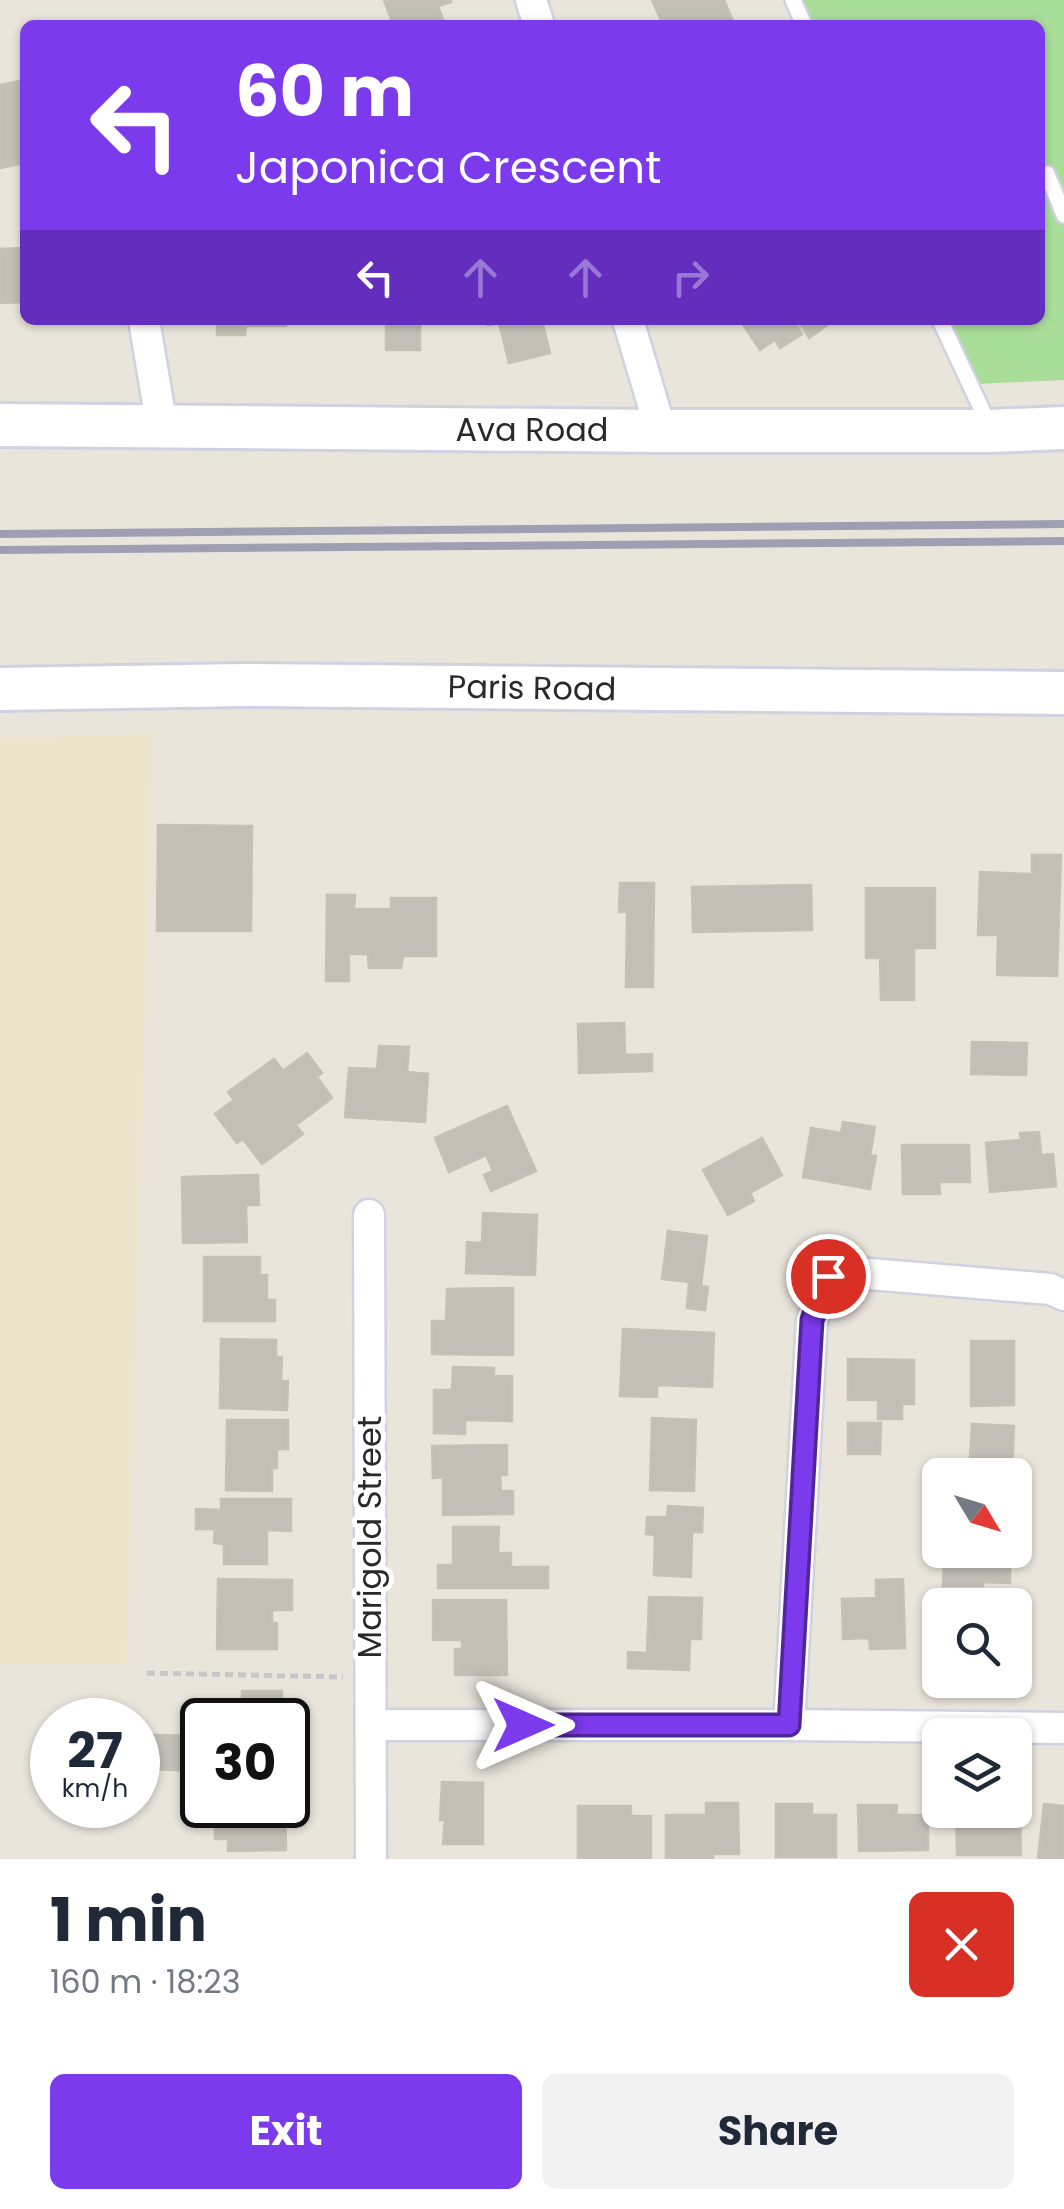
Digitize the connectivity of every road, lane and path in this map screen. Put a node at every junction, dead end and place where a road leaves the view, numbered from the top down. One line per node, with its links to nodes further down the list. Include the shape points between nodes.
1 (1046, 174): 2 (lane)
2 (1064, 215)
3 (145, 325): 7 (street)
4 (630, 325): 10 (street)
5 (942, 325): 9 (lane)
6 (0, 425): 7 (street, Ava Road)
7 (162, 427): 10 (street, Ava Road)
8 (1064, 428): 9 (street, Ava Road)
9 (991, 430): 10 (street, Ava Road)
10 (662, 431)
11 (0, 690): 12 (street, Paris Road, via 244,685)
12 (1064, 693)
13 (369, 1215): 16 (street, Marigold Street)
14 (1064, 1295): 18 (street, via 870,1274 828,1276 812,1320)
15 (147, 1673): 16 (path)
16 (371, 1678): 17 (street, Marigold Street)
17 (371, 1725): 18 (street); 20 (street, Marigold Street)
18 (789, 1725): 19 (street)
19 (1064, 1728)
20 (371, 1859)

